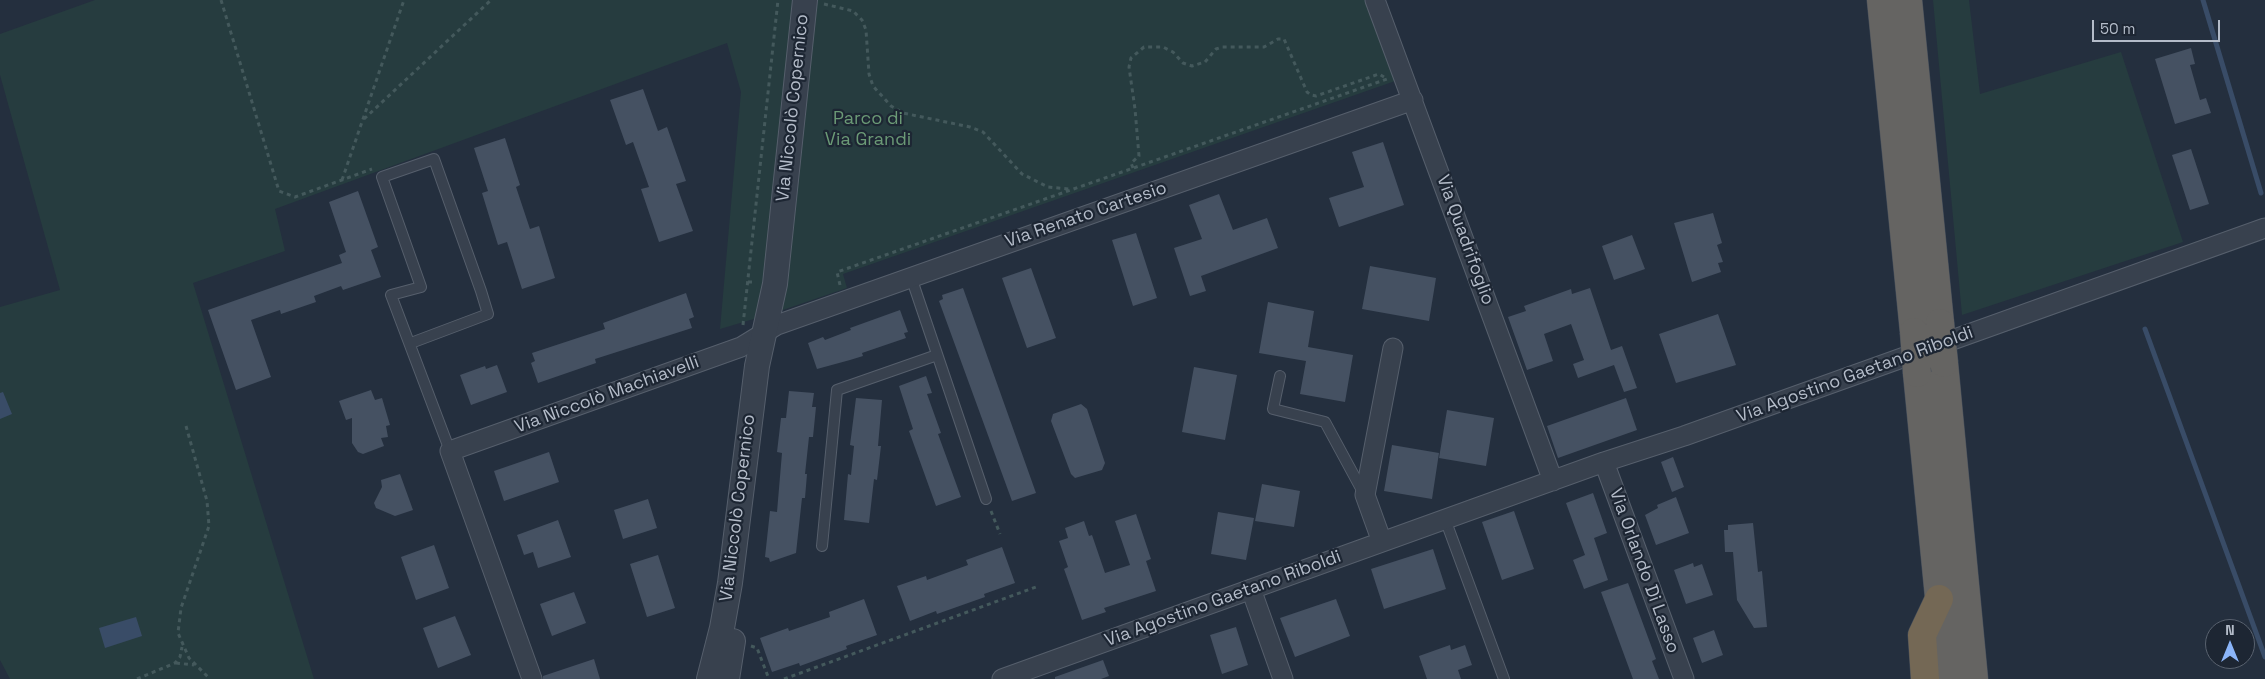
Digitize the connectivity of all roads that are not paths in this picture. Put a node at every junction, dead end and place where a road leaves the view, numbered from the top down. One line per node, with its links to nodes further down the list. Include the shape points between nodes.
1 (1375, 0): 5 (street, Via Quadrifoglio)
2 (1881, 0): 22 (highway, bridge)
3 (1908, 0): 32 (highway, bridge)
4 (801, 1): 8 (street, Via Niccolò Copernico, via 775,284); 8 (street, Via Niccolò Copernico, via 755,282)
5 (1413, 100): 7 (street, Via Renato Cartesio); 15 (street, Via Quadrifoglio)
6 (2265, 228): 14 (street, Via Agostino Gaetano Riboldi)
7 (911, 277): 8 (street, Via Renato Cartesio, via 777,325); 11 (lane)
8 (762, 335): 13 (street, Via Niccolò Machiavelli, via 741,346); 24 (street, Via Niccolò Copernico, via 730,583); 25 (street, Via Niccolò Copernico, via 759,430 734,641)
9 (410, 343): 9 (lane, via 488,314 434,159 382,177 421,287 391,295); 13 (lane)
10 (1393, 348): 16 (street)
11 (937, 355): 17 (lane); 20 (lane, via 837,390)
12 (1280, 376): 16 (lane, via 1273,409 1325,422)
13 (450, 451): 23 (street)
14 (1604, 462): 15 (street, Via Agostino Gaetano Riboldi); 29 (street, Via Orlando Di Lasso)
15 (1553, 480): 18 (street, Via Agostino Gaetano Riboldi)
16 (1365, 495): 19 (street)
17 (986, 500)
18 (1445, 520): 19 (street, Via Agostino Gaetano Riboldi); 28 (lane)
19 (1382, 542): 21 (street, Via Agostino Gaetano Riboldi)
20 (822, 546)
21 (1251, 589): 26 (street, Via Agostino Gaetano Riboldi); 27 (street)
22 (1940, 599): 30 (highway, via 1922,635); 31 (highway)
23 (532, 679)
24 (709, 679)
25 (726, 679)
26 (1002, 679)
27 (1283, 679)
28 (1504, 679)
29 (1684, 679)
30 (1925, 679)
31 (1947, 679)
32 (1974, 679)

